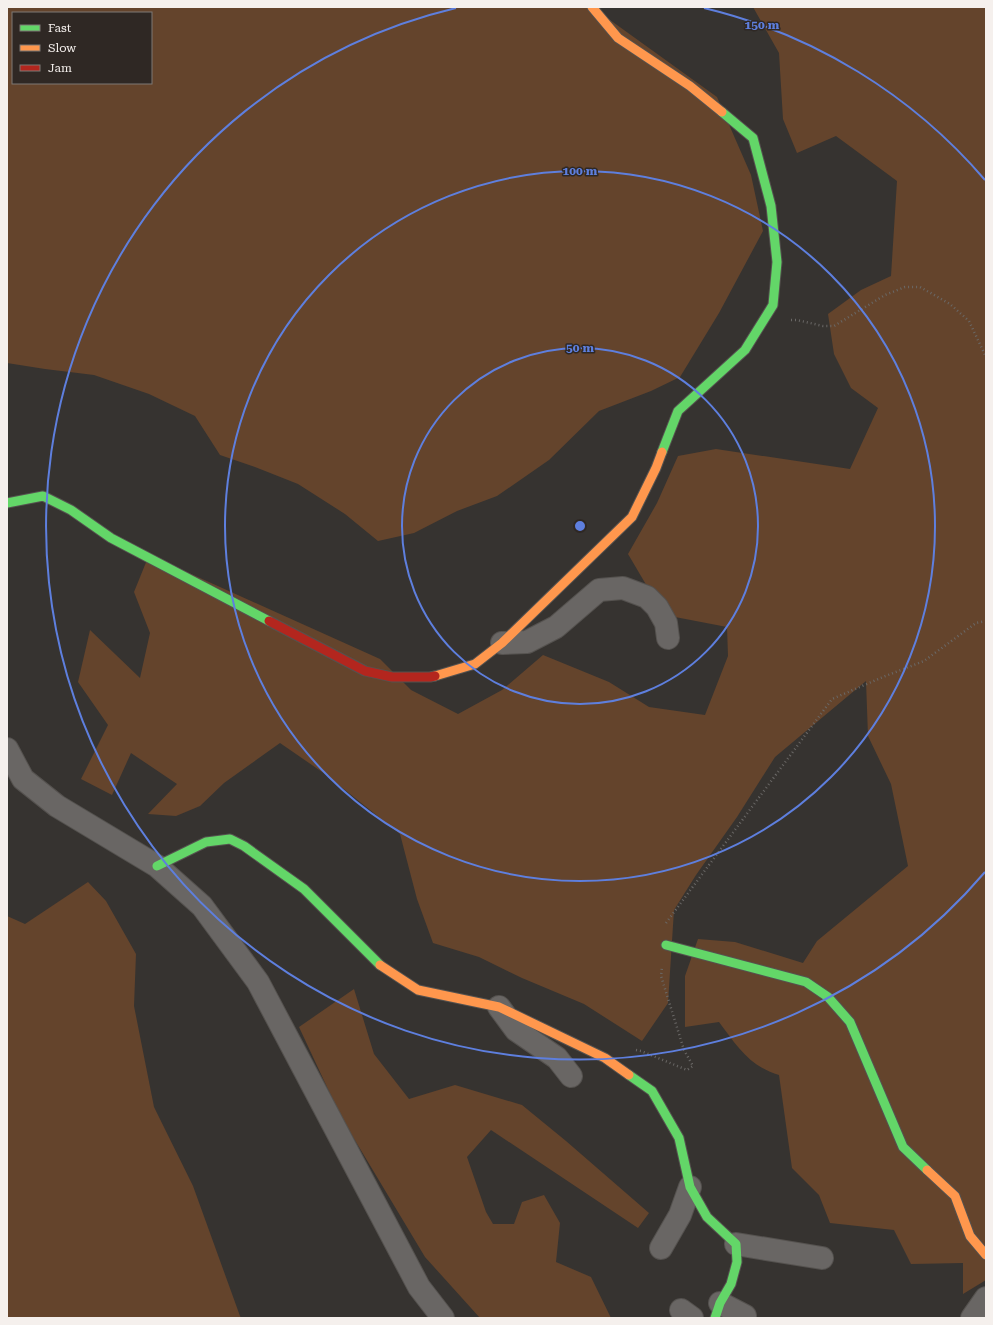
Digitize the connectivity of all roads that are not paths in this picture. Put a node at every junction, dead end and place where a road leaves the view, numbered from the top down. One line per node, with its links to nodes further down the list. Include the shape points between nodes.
1 (592, 7): 4 (street, via 618,38 690,86 753,138 771,206 777,262 773,305 745,350 678,411 656,468 632,517)
2 (7, 503): 4 (street, via 43,496 71,510 111,538 365,671 392,677 430,677 475,664)
3 (668, 638): 4 (street, via 666,623 657,608 647,597 623,588 599,590 556,627 527,642)
4 (502, 644)
5 (7, 749): 6 (street, via 23,779 57,806)
6 (158, 866): 8 (street, via 206,842 230,839 244,846 304,889 379,964 418,990); 18 (street, via 202,906 258,982 419,1287)
7 (666, 945): 13 (street, via 806,982 828,997 850,1022 903,1147 955,1196 970,1236)
8 (499, 1007): 9 (street, via 516,1030 557,1058); 10 (street, via 605,1058 652,1091 679,1138)
9 (571, 1076)
10 (690, 1187): 11 (street, via 707,1217); 12 (street, via 680,1216)
11 (736, 1244): 14 (street); 16 (street, via 737,1262 732,1284)
12 (661, 1248)
13 (986, 1255)
14 (822, 1258)
15 (986, 1298): 19 (street)
16 (718, 1310): 17 (street)
17 (745, 1316)
18 (443, 1318)
19 (972, 1318)

